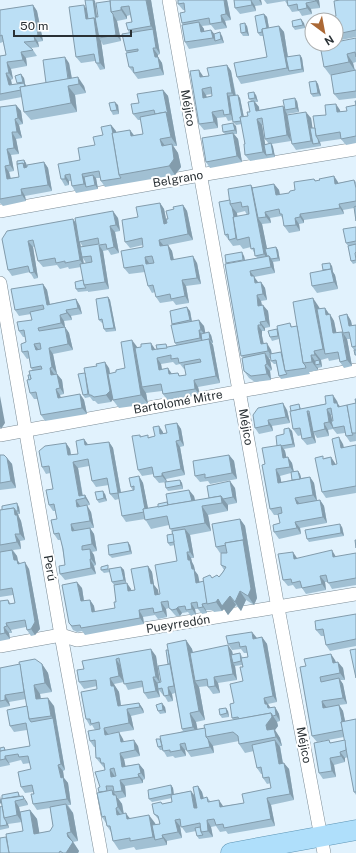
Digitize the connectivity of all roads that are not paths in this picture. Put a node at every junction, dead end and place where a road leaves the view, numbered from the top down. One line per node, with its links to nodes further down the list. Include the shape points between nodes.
1 (169, 0): 3 (street, Méjico)
2 (356, 149): 3 (street, Belgrano)
3 (200, 175): 4 (street, Belgrano); 7 (street, Méjico)
4 (0, 211)
5 (0, 283): 8 (street, Perú)
6 (356, 370): 7 (street, Bartolomé Mitre)
7 (239, 391): 8 (street, Bartolomé Mitre); 11 (street, Méjico)
8 (27, 430): 9 (street, Bartolomé Mitre); 12 (street, Perú)
9 (0, 435)
10 (356, 594): 11 (street, Pueyrredón)
11 (278, 608): 12 (street, Pueyrredón, via 77,640); 15 (street, Méjico)
12 (62, 635): 13 (street, Pueyrredón); 16 (street, Perú)
13 (0, 646)
14 (356, 830): 15 (main road)
15 (323, 844): 17 (main road)
16 (101, 853)
17 (231, 853)

